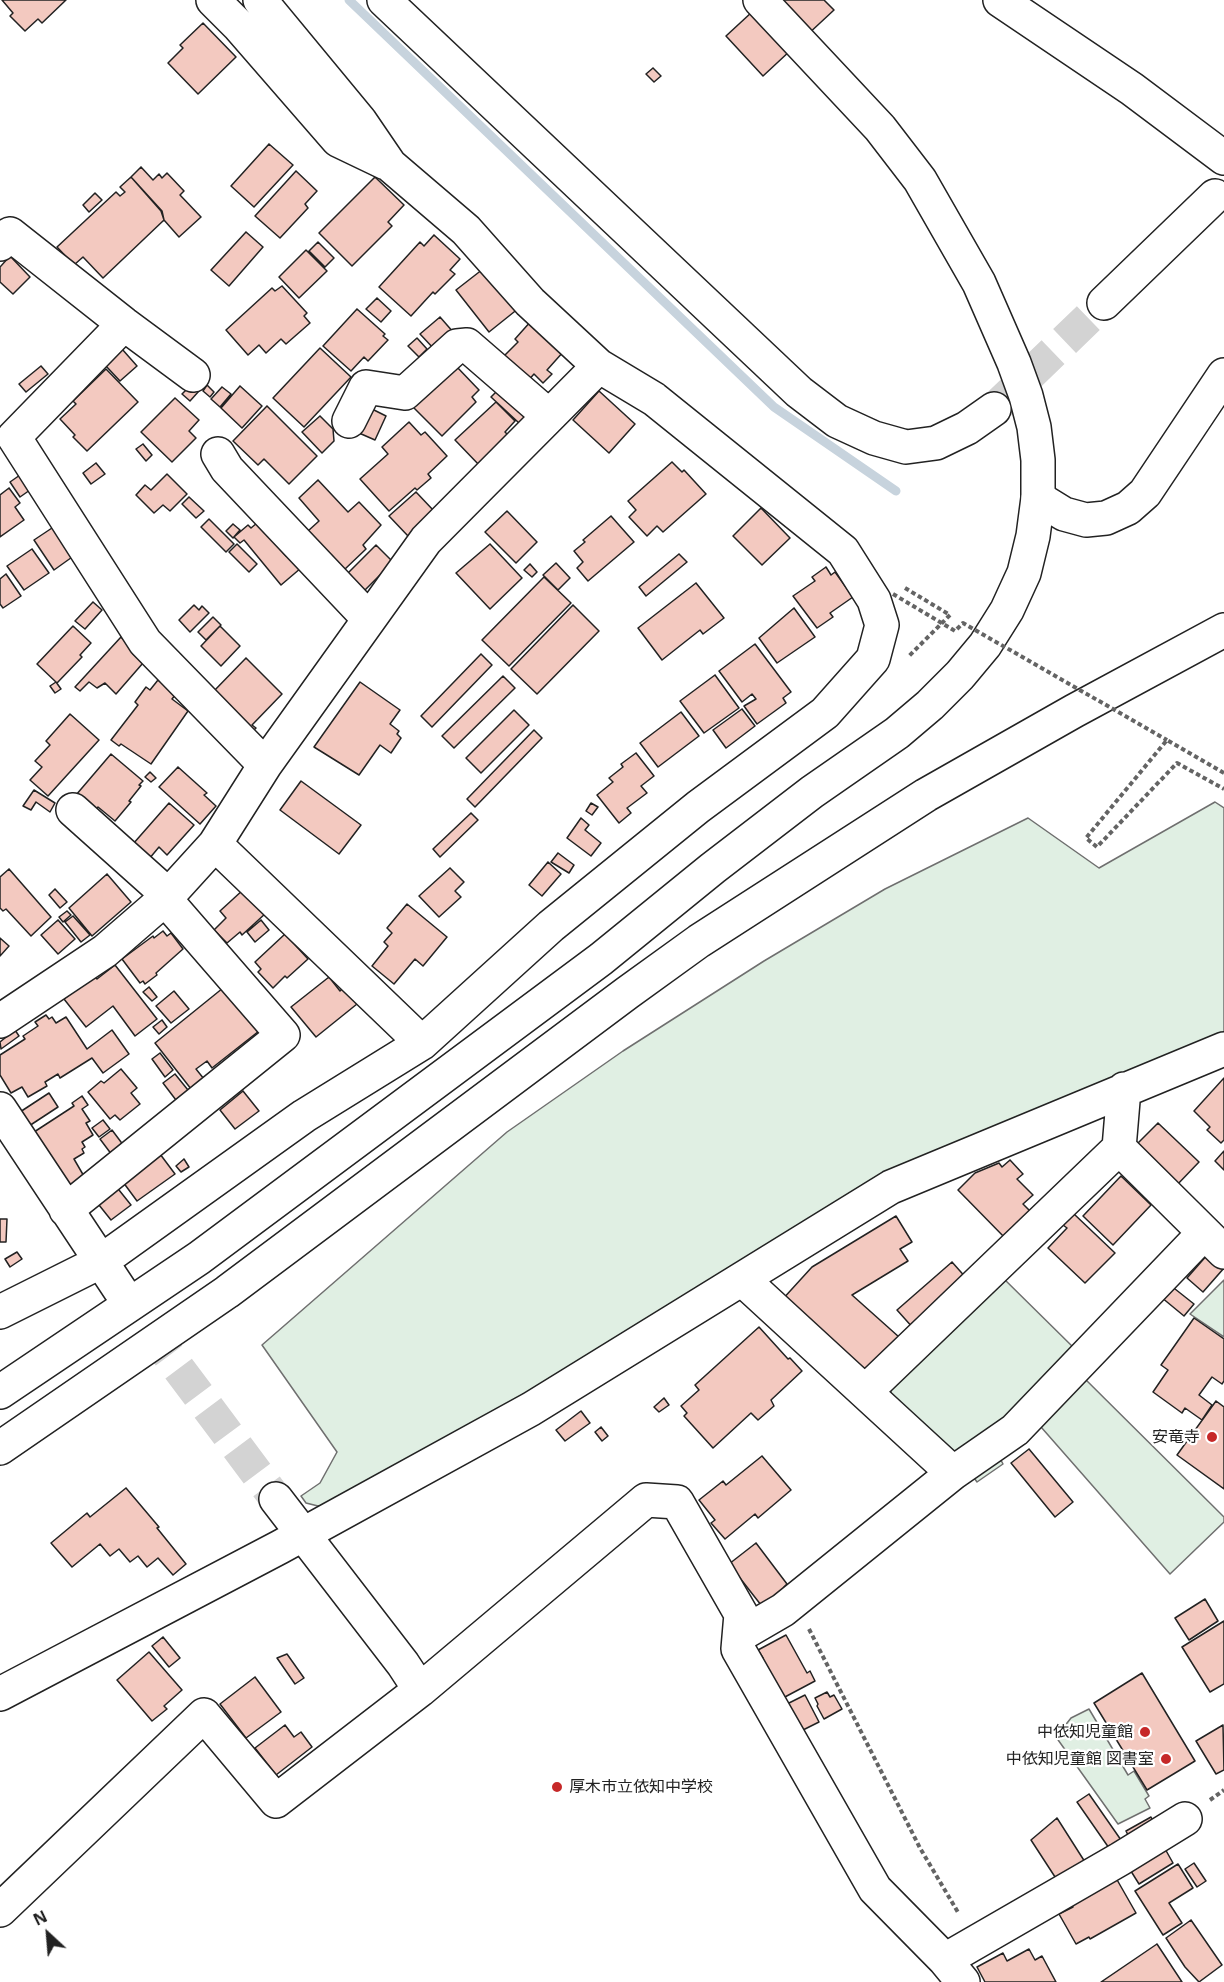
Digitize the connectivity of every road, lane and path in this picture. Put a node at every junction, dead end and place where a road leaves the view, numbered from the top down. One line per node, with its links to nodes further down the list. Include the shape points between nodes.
1 (213, 0): 7 (main road, via 338,140)
2 (260, 0): 7 (main road, via 360,121)
3 (384, 0): 15 (main road, via 799,392 837,421 906,447 936,442 967,429)
4 (760, 0): 20 (main road, via 902,154 979,283 1026,396 1034,427)
5 (1000, 0): 6 (main road, via 1132,89)
6 (1224, 158)
7 (390, 165): 12 (main road, via 466,230 530,302)
8 (1215, 196): 10 (main road)
9 (0, 244): 11 (main road, via 10,234)
10 (1104, 303)
11 (124, 324): 13 (main road); 18 (main road)
12 (599, 366): 16 (main road); 32 (main road, via 654,399 843,551 874,600 882,625 873,659 825,714 698,807 569,911)
13 (193, 375)
14 (1224, 375): 20 (main road, via 1145,493 1128,508 1106,518 1086,520 1064,514)
15 (994, 409)
16 (549, 416): 17 (main road, via 467,345 457,346 405,393 366,387); 22 (main road, via 426,540)
17 (349, 421)
18 (7, 433): 25 (main road, via 145,642)
19 (218, 454): 22 (main road, via 226,469)
20 (1038, 498): 44 (main road, via 1024,573 1007,610 979,652 897,734 812,792 600,959 199,1258)
21 (892, 594): 24 (path, bridge, via 955,631 963,622)
22 (369, 620): 25 (main road)
23 (1224, 630): 45 (main road, via 926,795 699,941 227,1292)
24 (1167, 740): 26 (path); 27 (path, via 1086,838 1097,847 1177,763)
25 (265, 765): 29 (main road)
26 (1224, 774)
27 (1224, 789)
28 (73, 810): 30 (main road)
29 (215, 844): 30 (main road); 32 (main road)
30 (167, 897): 31 (main road, via 105,951); 37 (main road, via 283,1035)
31 (0, 1021)
32 (422, 1043): 39 (main road, via 304,1116)
33 (1224, 1049): 34 (main road)
34 (1124, 1089): 36 (main road); 40 (main road, via 891,1187)
35 (0, 1109): 37 (main road)
36 (1119, 1148): 38 (main road); 43 (main road)
37 (66, 1210): 39 (main road)
38 (1214, 1242): 46 (main road, via 1015,1430)
39 (100, 1262): 41 (main road); 42 (main road)
40 (742, 1279): 43 (main road); 48 (main road, via 531,1409)
41 (120, 1290)
42 (0, 1312)
43 (866, 1391): 46 (main road)
44 (0, 1392)
45 (0, 1448)
46 (953, 1473): 49 (main road)
47 (276, 1499): 48 (main road)
48 (303, 1534): 51 (main road); 52 (main road)
49 (795, 1601): 50 (main road); 55 (path, via 920,1848)
50 (740, 1635): 51 (main road, via 741,1614 677,1502 646,1500); 56 (main road, via 738,1649 874,1888)
51 (420, 1690): 54 (main road, via 276,1801 204,1715)
52 (0, 1694)
53 (1185, 1819): 55 (main road)
54 (0, 1910)
55 (976, 1944): 56 (main road)
56 (954, 1971)

